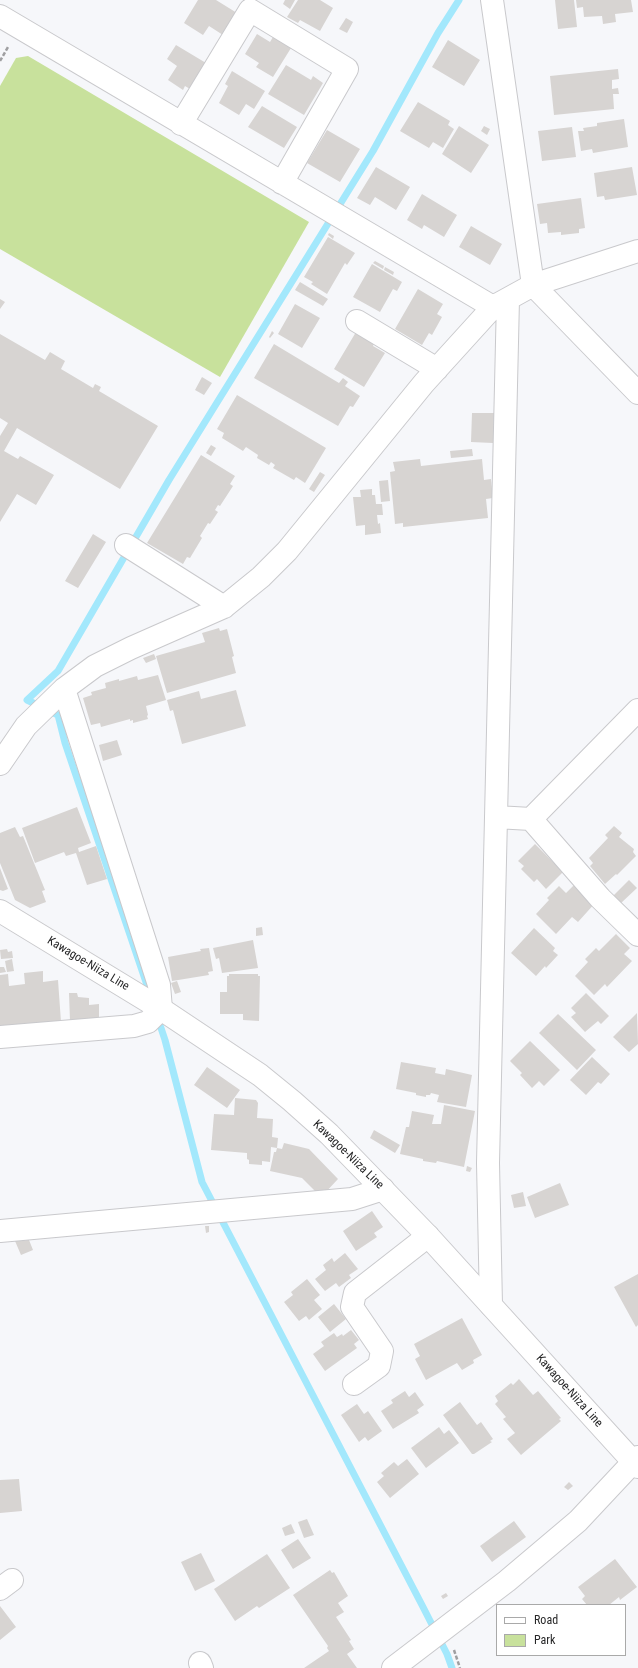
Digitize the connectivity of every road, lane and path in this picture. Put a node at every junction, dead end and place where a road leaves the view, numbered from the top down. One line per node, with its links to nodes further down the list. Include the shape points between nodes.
1 (492, 0): 6 (street)
2 (0, 16): 3 (street)
3 (181, 124): 4 (street); 4 (street, via 250,10 347,69)
4 (282, 183): 7 (street)
5 (638, 251): 6 (street)
6 (533, 285): 7 (street); 10 (street)
7 (501, 303): 9 (street); 16 (street)
8 (357, 321): 9 (street)
9 (437, 369): 12 (street, via 287,551 261,577)
10 (638, 393)
11 (126, 545): 12 (street)
12 (224, 607): 13 (street, via 95,666)
13 (64, 689): 15 (street, via 26,726); 20 (street, via 159,985)
14 (638, 710): 17 (street)
15 (0, 764)
16 (496, 817): 17 (street); 25 (street, via 488,1163)
17 (531, 819): 19 (street, via 600,898)
18 (0, 912): 20 (street, Kawagoe-Niiza Line)
19 (638, 935)
20 (161, 1008): 21 (street, via 148,1022 134,1026); 22 (street, Kawagoe-Niiza Line, via 260,1075 329,1134)
21 (0, 1037)
22 (383, 1189): 23 (street, via 352,1199); 24 (street, Kawagoe-Niiza Line)
23 (0, 1231)
24 (428, 1236): 25 (street, Kawagoe-Niiza Line); 26 (street, via 354,1293 352,1307 382,1350 379,1366)
25 (491, 1305): 27 (street, Kawagoe-Niiza Line)
26 (354, 1384)
27 (636, 1462): 28 (street, via 578,1521 507,1581)
28 (393, 1668)

